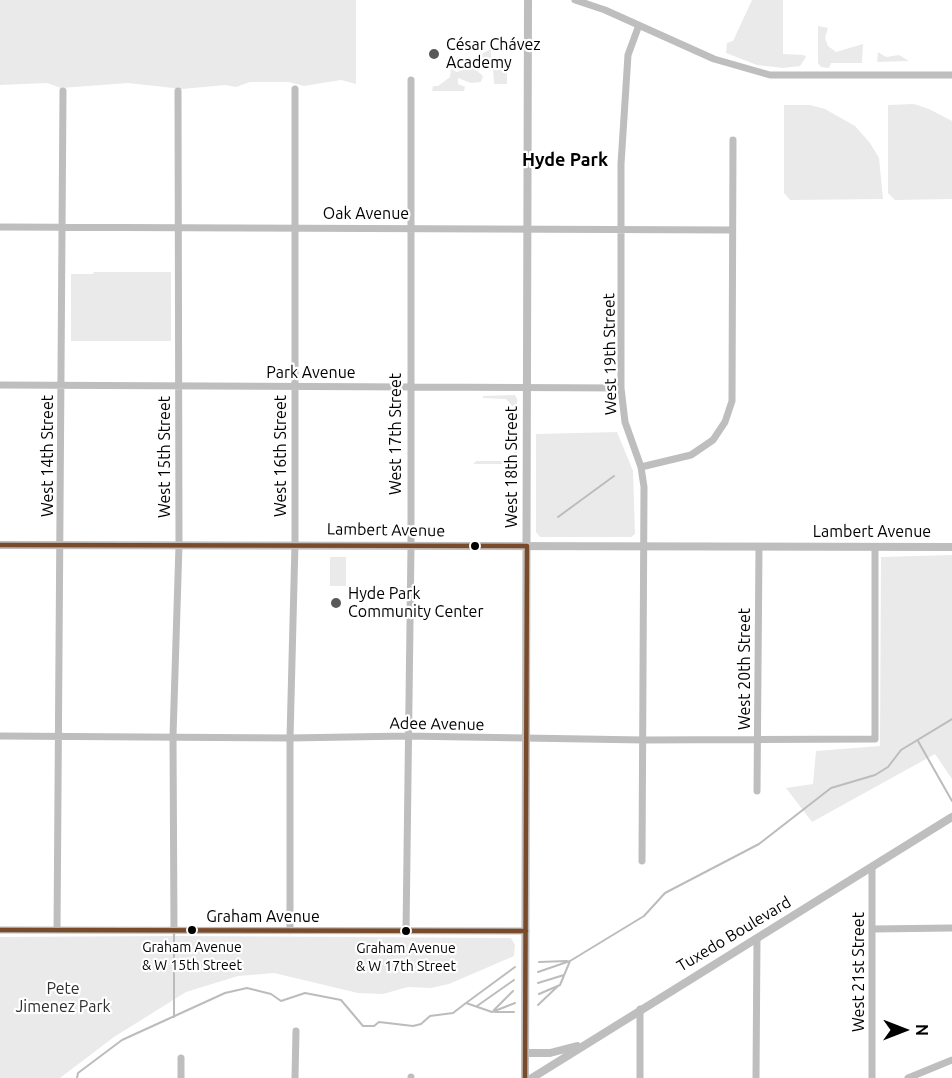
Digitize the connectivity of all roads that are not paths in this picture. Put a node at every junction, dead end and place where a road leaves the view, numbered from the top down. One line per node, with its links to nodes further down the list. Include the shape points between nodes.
1 (528, 0): 15 (street, West 18th Street)
2 (575, 0): 3 (street)
3 (639, 25): 4 (street, via 714,59 770,75); 16 (street, West 19th Street, via 628,55)
4 (952, 75)
5 (411, 80): 14 (street, West 17th Street)
6 (295, 89): 13 (street, West 16th Street)
7 (63, 91): 11 (street, West 14th Street)
8 (178, 91): 12 (street, West 15th Street)
9 (733, 140): 17 (street)
10 (0, 227): 11 (street, Oak Avenue)
11 (63, 227): 12 (street, Oak Avenue); 20 (street, West 14th Street)
12 (178, 227): 13 (street, Oak Avenue); 19 (street, West 15th Street)
13 (294, 227): 14 (street, Oak Avenue); 22 (street, West 16th Street)
14 (410, 227): 15 (street, Oak Avenue); 21 (street, West 17th Street)
15 (527, 228): 16 (street, Oak Avenue); 24 (street, West 18th Street)
16 (621, 228): 17 (street, Oak Avenue); 23 (street, West 19th Street)
17 (732, 230): 25 (street, via 732,401 725,422 712,440 691,455)
18 (0, 385): 20 (street, Park Avenue)
19 (178, 385): 20 (street, Park Avenue); 22 (street, Park Avenue); 29 (street, West 15th Street)
20 (61, 386): 28 (street, West 14th Street)
21 (409, 386): 22 (street, Park Avenue); 24 (street, Park Avenue); 30 (street, West 17th Street)
22 (294, 387): 26 (street, West 16th Street)
23 (621, 387): 24 (street, Park Avenue); 25 (street, West 19th Street, via 625,422)
24 (527, 388): 31 (street, West 18th Street)
25 (641, 467): 32 (street, West 19th Street)
26 (295, 544): 29 (street, Lambert Avenue); 30 (street, Lambert Avenue); 40 (street, West 16th Street)
27 (0, 545): 28 (street, Lambert Avenue)
28 (62, 545): 29 (street, Lambert Avenue); 37 (street, West 14th Street)
29 (178, 545): 38 (street, West 15th Street)
30 (411, 546): 31 (street, Lambert Avenue); 39 (street, West 17th Street)
31 (527, 546): 32 (street, Lambert Avenue); 41 (street, West 18th Street)
32 (644, 547): 33 (street, Lambert Avenue); 42 (street, West 19th Street)
33 (759, 547): 34 (street, Lambert Avenue); 43 (street, West 20th Street)
34 (875, 547): 35 (street, Lambert Avenue); 43 (street, Adee Avenue, via 874,739)
35 (952, 547)
36 (0, 736): 37 (street, Adee Avenue)
37 (57, 736): 38 (street, Adee Avenue); 51 (street, West 14th Street)
38 (173, 736): 40 (street, Adee Avenue); 52 (street, West 15th Street)
39 (406, 736): 40 (street, Adee Avenue); 41 (street, Adee Avenue); 54 (street, West 17th Street)
40 (290, 738): 53 (street, West 16th Street)
41 (526, 738): 42 (street, Adee Avenue); 55 (street, West 18th Street)
42 (643, 740): 43 (street, Adee Avenue); 46 (street, West 19th Street)
43 (758, 741): 44 (street, West 20th Street)
44 (758, 791)
45 (952, 817): 47 (street, Tuxedo Boulevard)
46 (642, 861)
47 (872, 867): 49 (street, West 21st Street); 56 (street, Tuxedo Boulevard)
48 (952, 928): 49 (street)
49 (873, 929): 69 (street, West 21st Street)
50 (0, 930): 51 (street, Graham Avenue)
51 (57, 930): 52 (street, Graham Avenue)
52 (174, 931): 53 (street, Graham Avenue)
53 (290, 931): 54 (street, Graham Avenue)
54 (406, 931): 55 (street, Graham Avenue)
55 (525, 931): 60 (street, West 18th Street)
56 (757, 938): 57 (street, Tuxedo Boulevard); 68 (street)
57 (640, 1009): 59 (street, Tuxedo Boulevard); 67 (street)
58 (296, 1031): 64 (street)
59 (583, 1044): 60 (street, via 556,1052); 66 (street, Tuxedo Boulevard)
60 (525, 1053): 65 (street, West 18th Street)
61 (181, 1058): 63 (street)
62 (952, 1060): 70 (street)
63 (181, 1078)
64 (295, 1078)
65 (525, 1078)
66 (532, 1078)
67 (640, 1078)
68 (756, 1078)
69 (872, 1078)
70 (908, 1078)

